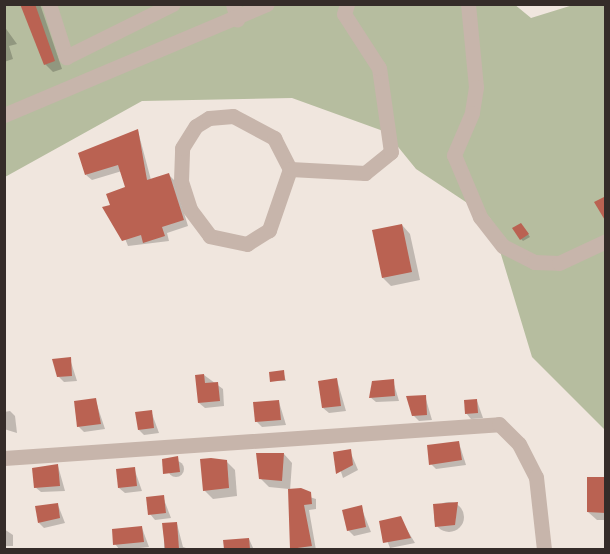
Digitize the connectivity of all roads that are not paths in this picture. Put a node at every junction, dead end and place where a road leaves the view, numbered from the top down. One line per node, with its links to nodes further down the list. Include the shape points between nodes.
1 (49, 4): 2 (street, via 66,57)
2 (173, 4)
3 (267, 4): 6 (street)
4 (347, 4): 8 (street, via 345,14 380,68 391,152 365,173)
5 (468, 4): 9 (street, via 476,87 472,113 454,155 480,217 503,246 534,262 559,263)
6 (235, 12): 7 (street)
7 (4, 115)
8 (290, 169): 8 (street, via 269,230 247,244 233,245 199,224 184,196 180,163 196,126 226,115 263,129 281,147)
9 (606, 241)
10 (4, 458): 11 (street, via 499,424 519,444 536,477)
11 (544, 549)

